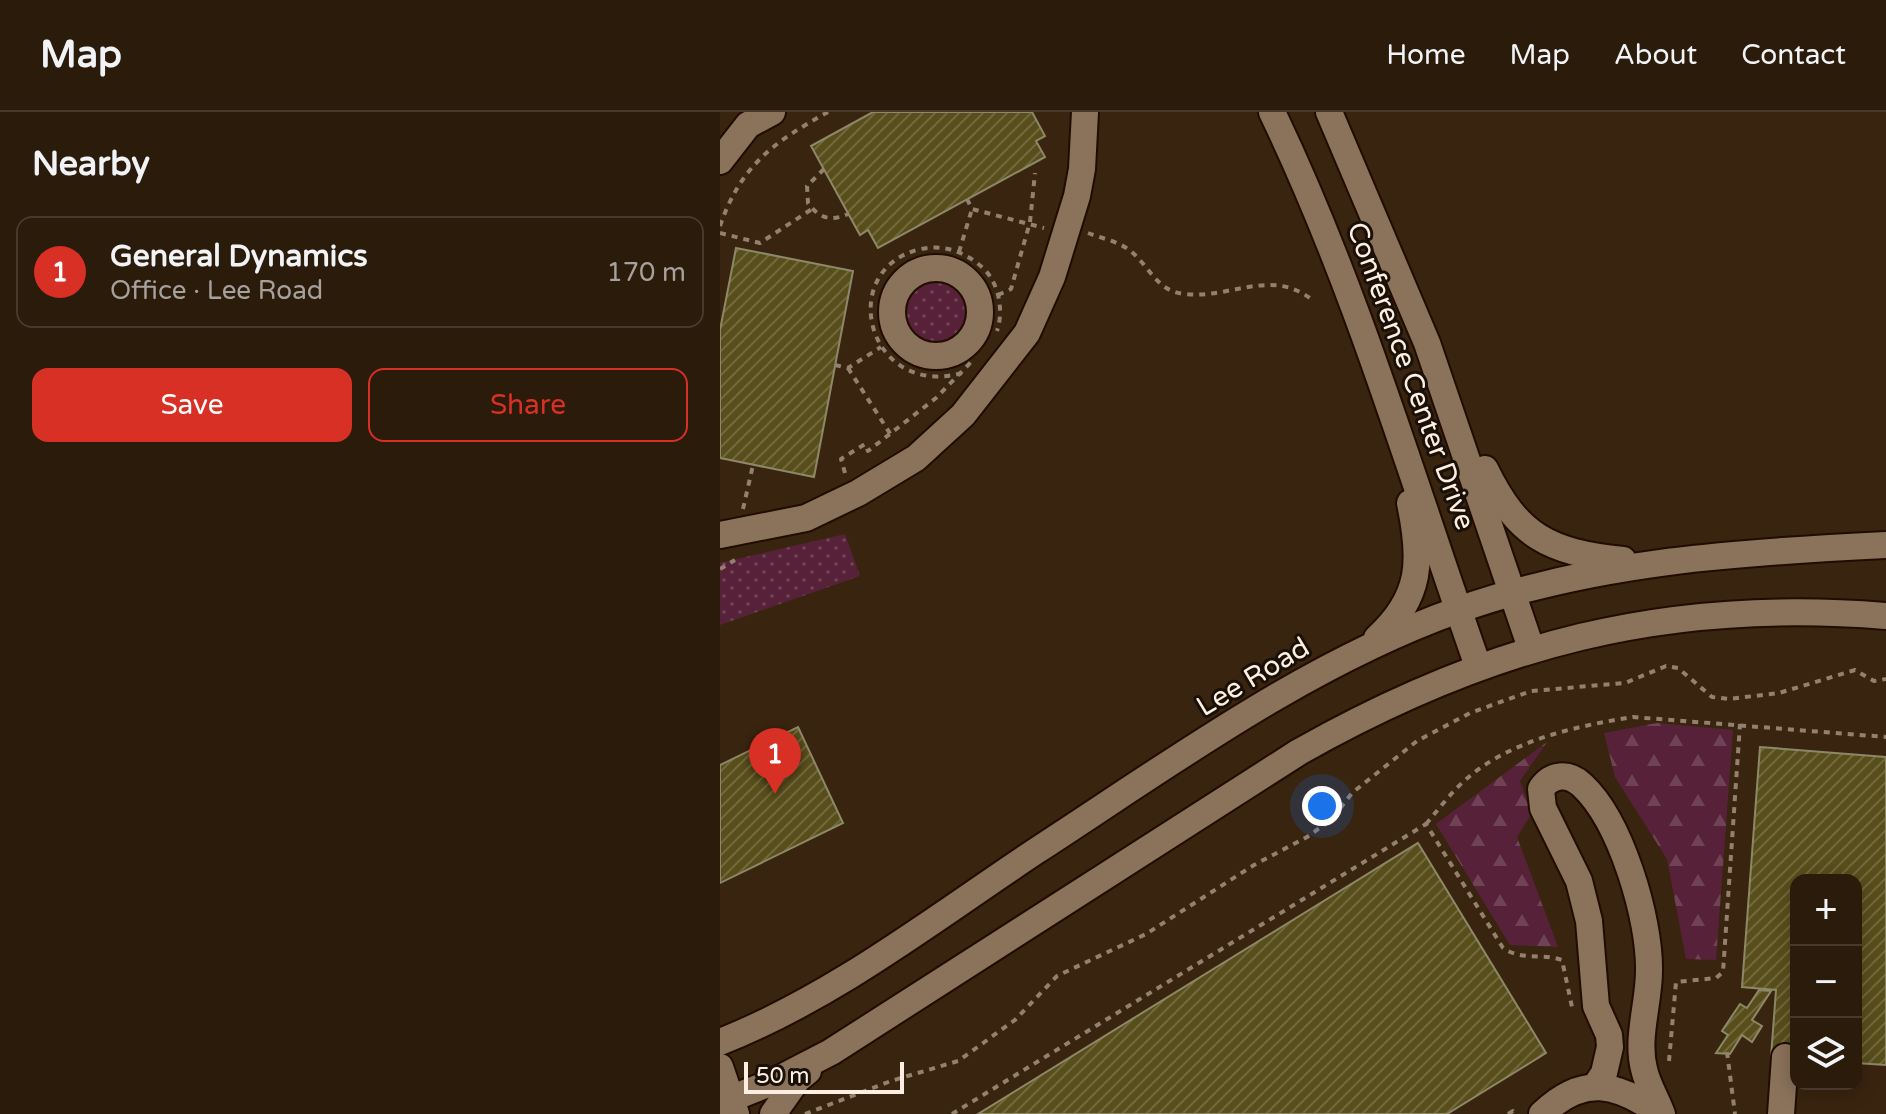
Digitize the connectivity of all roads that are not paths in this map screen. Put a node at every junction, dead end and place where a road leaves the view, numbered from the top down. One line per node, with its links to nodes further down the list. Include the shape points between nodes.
1 (772, 112): 5 (street, via 748,125)
2 (1085, 112): 8 (street, via 1082,169 1063,248 1027,333 988,347 941,439 879,481 806,518)
3 (1272, 112): 7 (street, Conference Center Drive)
4 (1329, 112): 6 (street, Conference Center Drive)
5 (721, 158)
6 (1437, 371): 10 (street, via 1497,493 1521,526 1575,554); 11 (street, Conference Center Drive)
7 (1381, 375): 12 (street, Conference Center Drive); 15 (street, via 1414,529 1416,580 1400,614)
8 (720, 535)
9 (1886, 545): 10 (street, Lee Road)
10 (1658, 563): 11 (street, Lee Road)
11 (1513, 592): 12 (street, Lee Road); 14 (street, Conference Center Drive)
12 (1458, 610): 15 (street, Lee Road); 16 (street, Conference Center Drive)
13 (1886, 616): 14 (street, via 1718,613 1612,628)
14 (1531, 648): 16 (street)
15 (1361, 653): 17 (street, Lee Road, via 1254,712 840,980)
16 (1478, 666): 18 (street, via 1366,714 1299,752)
17 (720, 1042)
18 (831, 1052): 22 (street); 24 (street, via 797,1080)
19 (1785, 1057): 26 (street)
20 (720, 1067): 22 (street)
21 (1595, 1087): 23 (street, via 1568,1093); 25 (street, via 1626,1092); 25 (street, via 1608,1061 1609,1035 1596,1006 1595,963 1579,881 1543,808 1541,789 1558,776 1578,781 1588,791 1630,872 1649,970 1644,1070)
22 (729, 1105)
23 (1549, 1111)
24 (773, 1114)
25 (1662, 1114)
26 (1781, 1114)

